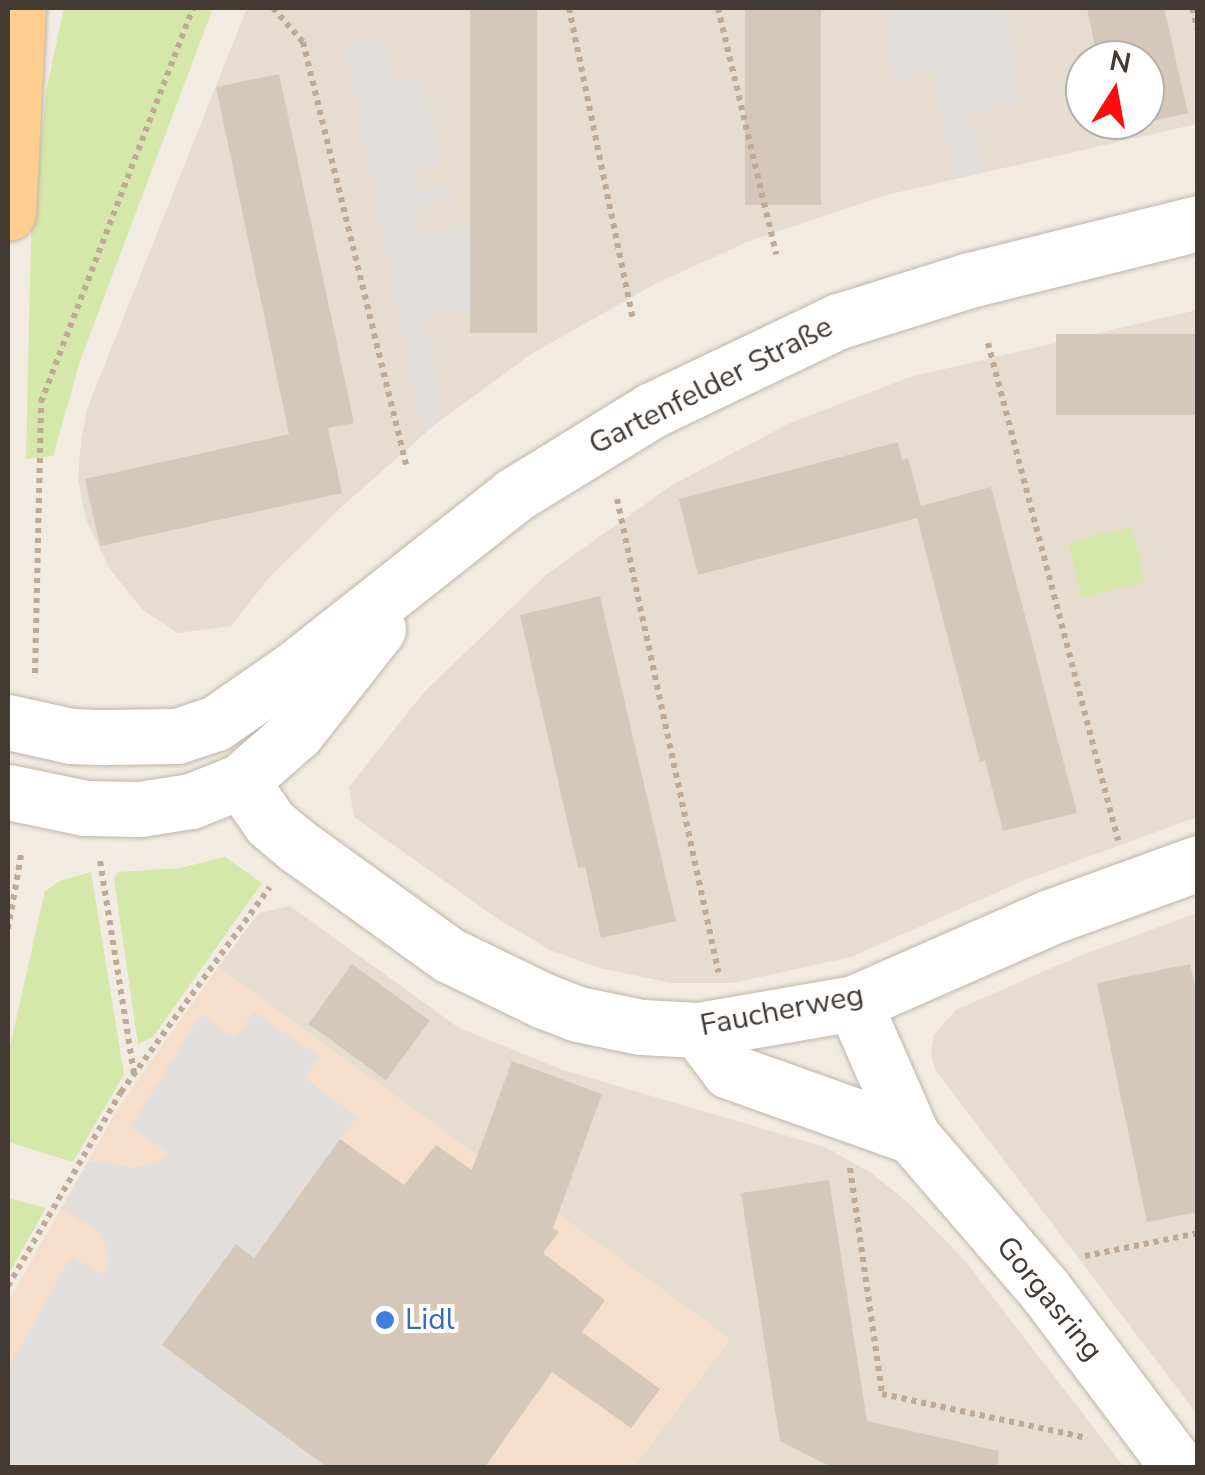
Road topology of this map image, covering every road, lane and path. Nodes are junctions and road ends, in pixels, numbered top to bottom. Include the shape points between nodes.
1 (18, 8) edge
2 (194, 8) edge
3 (273, 8) edge
4 (570, 8) edge
5 (718, 8) edge
6 (1192, 8) edge
7 (1198, 30) edge
8 (8, 213) edge
9 (1198, 222) edge
10 (776, 254) dead end
11 (633, 318) dead end
12 (988, 343) dead end
13 (406, 465) dead end
14 (617, 499) dead end
15 (430, 564) junction
16 (35, 618) dead end
17 (8, 722) edge
18 (241, 781) junction
19 (8, 792) edge
20 (1122, 852) dead end
21 (100, 861) dead end
22 (1198, 863) edge
23 (274, 880) dead end
24 (14, 896) dead end
25 (8, 929) edge
26 (854, 1003) junction
27 (710, 1011) junction
28 (134, 1075) junction
29 (912, 1136) junction
30 (849, 1158) dead end
31 (1198, 1233) edge
32 (8, 1286) edge
33 (1044, 1290) junction
34 (1137, 1411) junction
35 (1180, 1468) edge

1 - 8 main road
2 - 16 path via 40,402
3 - 13 path via 304,42
4 - 11 path
5 - 10 path
6 - 7 path
9 - 15 street, Gartenfelder Straße via 970,280 796,338 568,458
12 - 20 path
14 - 27 path
15 - 17 street, Gartenfelder Straße via 216,723 177,736 105,737
15 - 18 street, Gartenfelder Straße via 298,732
18 - 19 street, Gartenfelder Straße via 140,810 85,808
18 - 27 street, Faucherweg via 270,823 449,955 578,1014 641,1027
21 - 28 path
22 - 26 street, Faucherweg via 1050,917
23 - 28 path
24 - 25 path
26 - 27 street, Faucherweg
26 - 29 street, Gorgasring
27 - 29 street, Gorgasring via 729,1070
28 - 32 path
29 - 33 street, Gorgasring
30 - 34 path via 882,1394 1098,1440
31 - 33 path via 1068,1260
33 - 34 street, Gorgasring
34 - 35 street, Gorgasring

